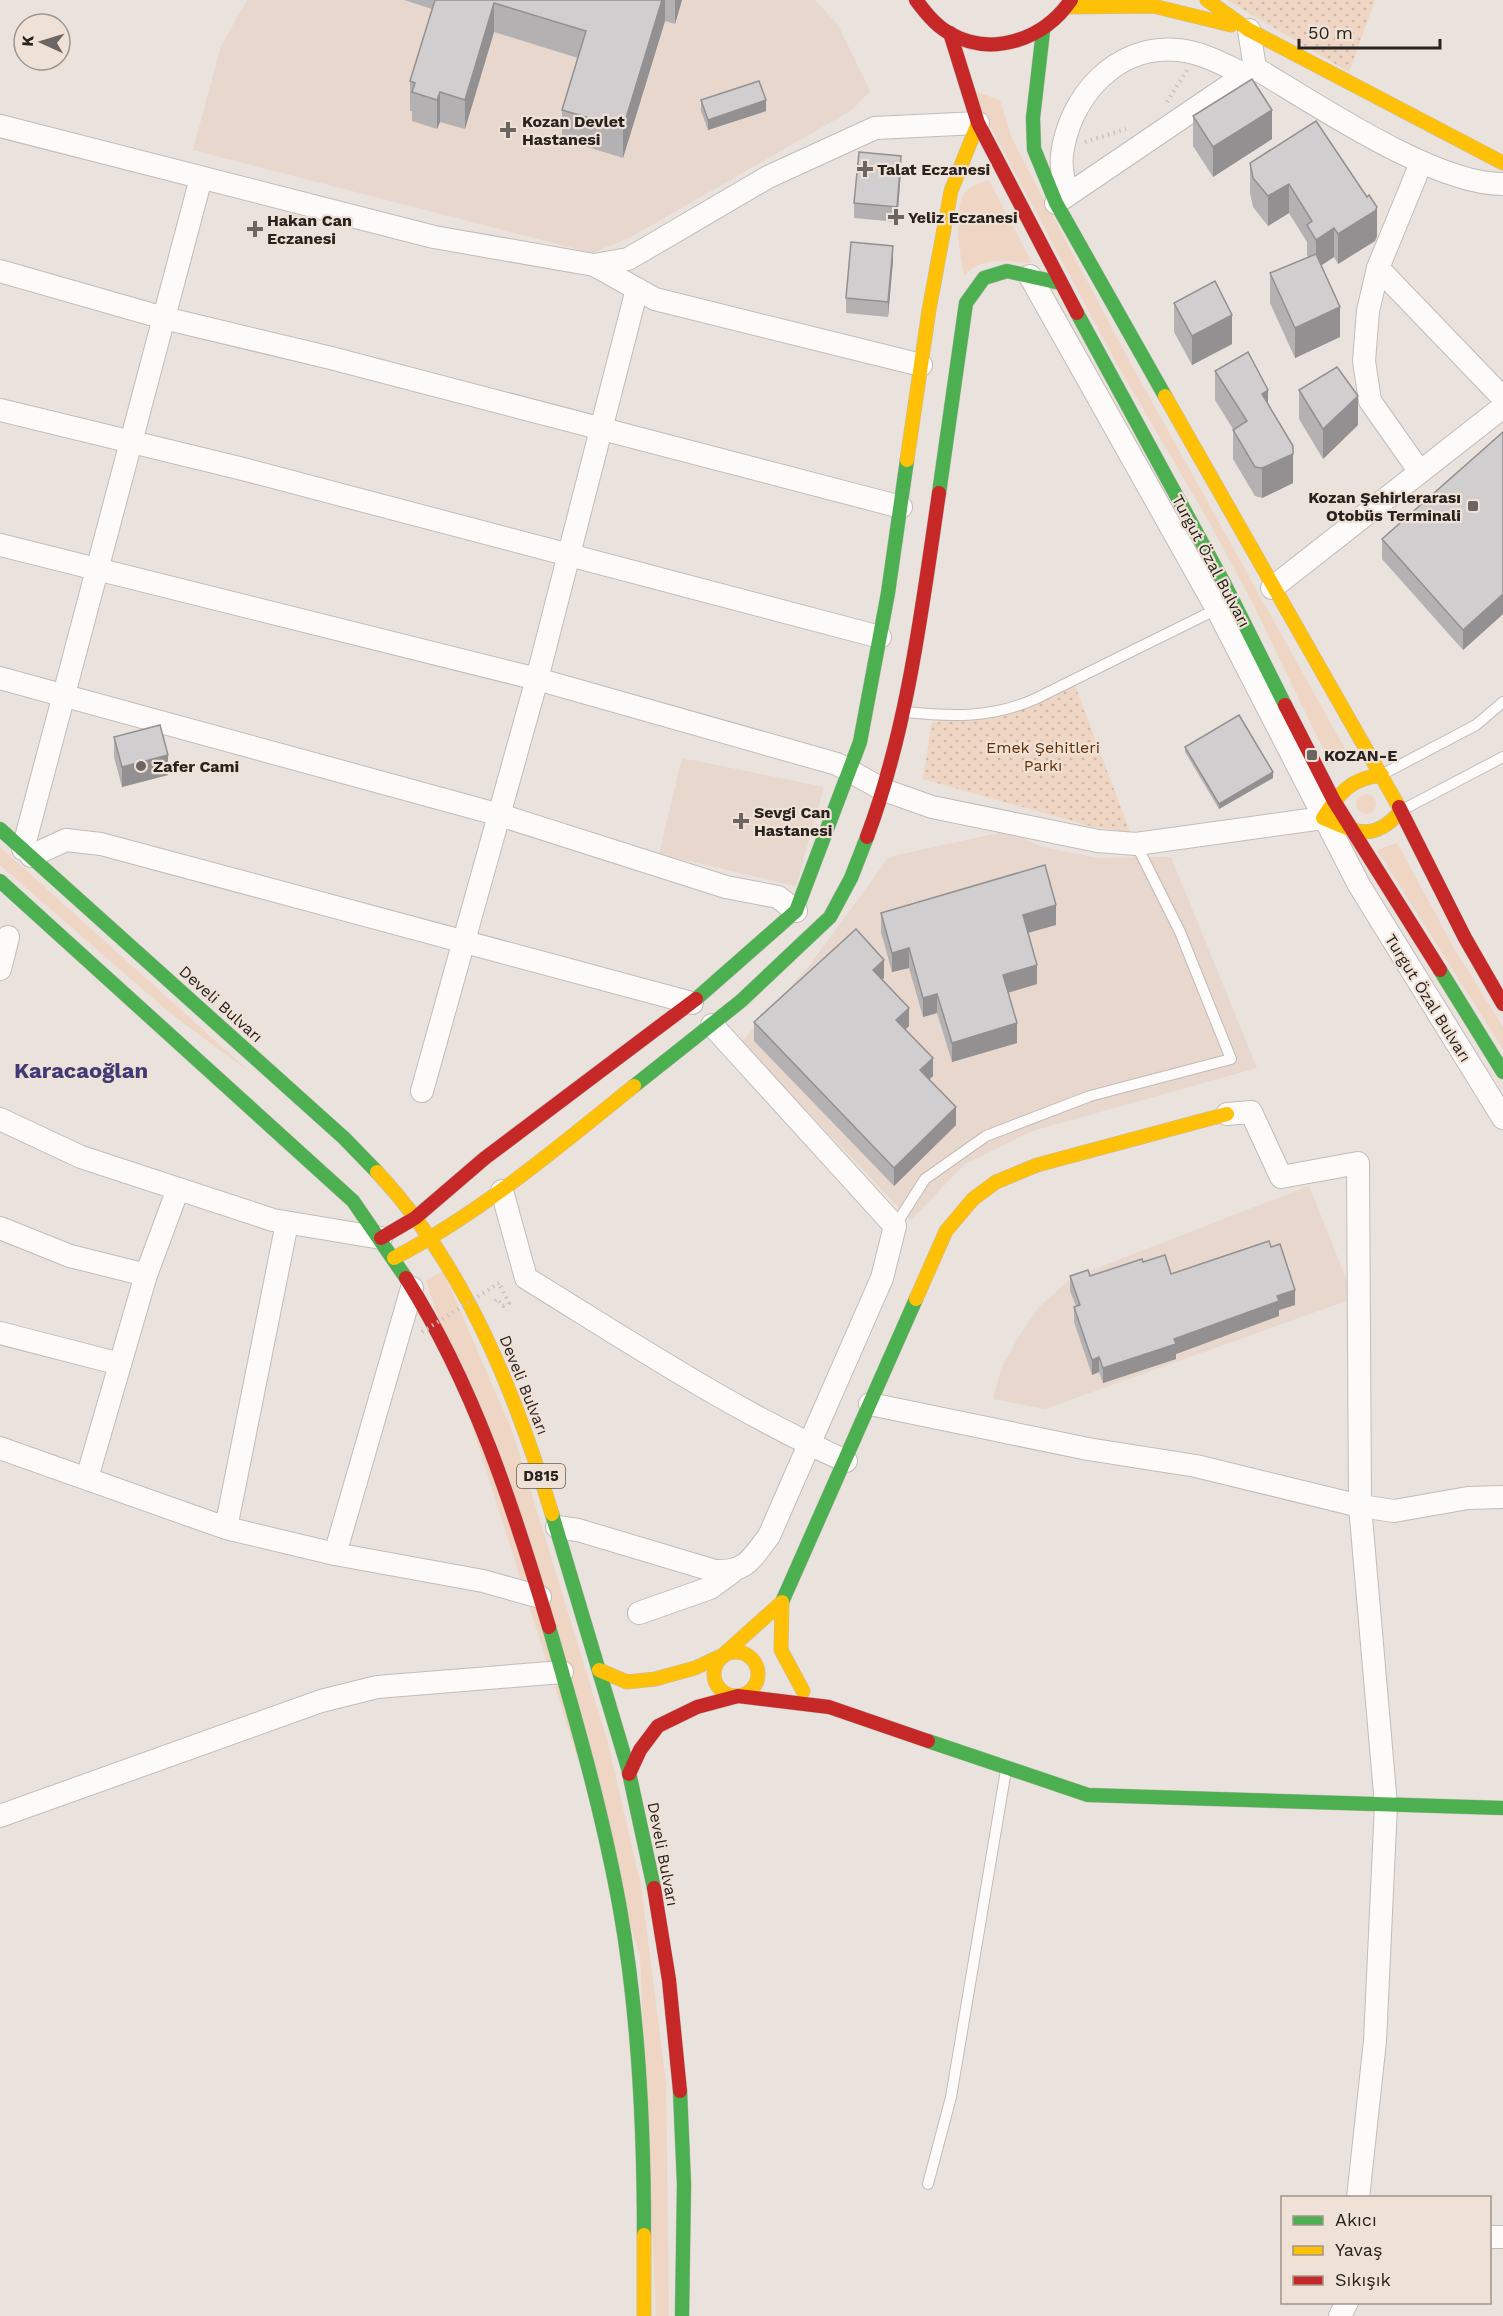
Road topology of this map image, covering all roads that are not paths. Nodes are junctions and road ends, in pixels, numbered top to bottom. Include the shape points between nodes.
1 (916, 0) edge
2 (1207, 0) edge
3 (1069, 4) edge
4 (1249, 30) junction
5 (1043, 31) junction
6 (950, 33) junction
7 (1251, 71) junction
8 (1356, 84) junction
9 (1345, 120) junction
10 (978, 123) junction
11 (0, 126) edge
12 (1421, 163) junction
13 (1503, 163) edge
14 (201, 178) junction
15 (1503, 184) edge
16 (1061, 199) junction
17 (594, 265) junction
18 (1378, 268) junction
19 (0, 271) edge
20 (1030, 276) junction
21 (1060, 283) junction
22 (637, 289) junction
23 (164, 318) junction
24 (921, 365) junction
25 (1503, 398) edge
26 (1503, 407) edge
27 (0, 410) edge
28 (601, 430) junction
29 (131, 443) junction
30 (1420, 472) junction
31 (901, 507) junction
32 (0, 545) edge
33 (569, 556) junction
34 (98, 571) junction
35 (1272, 588) junction
36 (1217, 609) junction
37 (880, 637) junction
38 (0, 678) edge
39 (537, 679) junction
40 (65, 694) junction
41 (1503, 702) edge
42 (903, 712) junction
43 (1503, 757) edge
44 (848, 770) junction
45 (1382, 775) junction
46 (884, 790) junction
47 (1328, 810) junction
48 (1401, 811) junction
49 (500, 815) junction
50 (0, 828) edge
51 (1352, 831) junction
52 (1136, 844) junction
53 (27, 853) junction
54 (0, 881) edge
55 (796, 911) junction
56 (8, 937) dead end
57 (466, 941) junction
58 (0, 969) edge
59 (1499, 988) edge
60 (692, 1002) junction
61 (1503, 1004) edge
62 (712, 1024) junction
63 (1503, 1072) edge
64 (422, 1091) dead end
65 (1227, 1114) joint
66 (1503, 1118) edge
67 (0, 1119) edge
68 (178, 1189) junction
69 (502, 1191) junction
70 (415, 1218) junction
71 (287, 1223) junction
72 (895, 1226) junction
73 (0, 1228) edge
74 (381, 1238) junction
75 (430, 1239) junction
76 (394, 1258) junction
77 (146, 1275) junction
78 (412, 1288) junction
79 (0, 1333) edge
80 (120, 1364) junction
81 (870, 1404) junction
82 (810, 1445) junction
83 (0, 1448) edge
84 (846, 1461) junction
85 (87, 1478) junction
86 (1503, 1497) edge
87 (1360, 1506) junction
88 (557, 1527) junction
89 (226, 1528) junction
90 (335, 1554) junction
91 (732, 1572) junction
92 (540, 1597) junction
93 (782, 1602) junction
94 (639, 1613) dead end
95 (723, 1655) junction
96 (755, 1662) junction
97 (599, 1670) junction
98 (562, 1672) junction
99 (804, 1691) junction
100 (738, 1696) junction
101 (829, 1707) junction
102 (1006, 1767) junction
103 (629, 1774) junction
104 (1386, 1805) junction
105 (1503, 1808) edge
106 (0, 1816) edge
107 (928, 2184) dead end
108 (1358, 2196) edge
109 (644, 2316) edge
110 (682, 2316) edge

1 - 6 main road via 930,18
2 - 4 main road
3 - 4 main road via 1153,6
3 - 5 main road
4 - 7 street
4 - 8 main road
5 - 6 main road via 1021,41 997,45 973,42
5 - 16 main road via 1033,118 1034,149
6 - 10 main road, Turgut Özal Bulvarı
7 - 9 street
7 - 16 street
7 - 16 street via 1195,53 1160,50 1135,53 1120,62 1094,82 1076,108 1062,158
8 - 9 street
8 - 13 main road
9 - 12 street
10 - 17 street via 875,128 768,177 628,259
10 - 21 main road, Turgut Özal Bulvarı
10 - 24 main road via 951,191
11 - 14 street
12 - 15 street via 1486,184
12 - 18 street
14 - 17 street via 434,237
14 - 23 street
16 - 35 main road
17 - 22 street
18 - 25 street
18 - 30 street via 1368,310 1364,361 1370,401
19 - 23 street
20 - 21 main road
20 - 36 street, Turgut Özal Bulvarı
20 - 42 main road via 1007,271 984,278 966,303
21 - 47 main road, Turgut Özal Bulvarı via 1224,583
22 - 24 street via 655,299
22 - 28 street
23 - 28 street
23 - 29 street
24 - 31 main road
26 - 30 street
27 - 29 street
28 - 31 street
28 - 33 street
29 - 33 street
29 - 34 street
30 - 35 street
31 - 37 main road
32 - 34 street
33 - 37 street
33 - 39 street
34 - 39 street
34 - 40 street
35 - 45 main road
36 - 42 lane via 1013,709 971,717
36 - 47 street, Turgut Özal Bulvarı
37 - 44 main road via 860,742
38 - 40 street
39 - 44 street
39 - 49 street
40 - 49 street
40 - 53 street
41 - 45 lane via 1476,725
42 - 46 main road
43 - 48 lane
44 - 46 street
44 - 55 main road
45 - 47 main road via 1357,778 1341,790
45 - 48 main road
46 - 52 street via 932,807 1098,841
46 - 62 main road via 851,878 830,917
47 - 51 main road, Turgut Özal Bulvarı
47 - 51 main road
47 - 52 street
47 - 66 street, Turgut Özal Bulvarı via 1384,927
48 - 51 main road via 1383,830 1370,835
48 - 59 main road via 1434,879
49 - 55 street via 726,887 778,897
49 - 57 street
50 - 53 main road, Develi Bulvarı / D815
51 - 63 main road, Turgut Özal Bulvarı
52 - 72 lane via 1180,932 1231,1059 1090,1096 986,1136 925,1179
53 - 57 street via 66,840 101,844
53 - 70 main road, Develi Bulvarı / D815 via 344,1138
54 - 74 main road, D815 via 331,1180
55 - 60 main road
56 - 58 street
57 - 60 street
57 - 64 street
59 - 61 main road
60 - 70 main road via 485,1158
62 - 69 main road
62 - 72 street
65 - 81 main road via 1037,1165 996,1182 973,1199 946,1231
65 - 87 street via 1251,1112 1281,1177 1358,1163
67 - 68 street via 81,1157
68 - 71 street
68 - 77 street
69 - 75 main road
69 - 82 street via 526,1278 668,1366
70 - 74 main road
70 - 75 main road, Develi Bulvarı / D815
71 - 74 street
71 - 89 street
72 - 82 street via 882,1278
73 - 77 street via 70,1256
74 - 76 main road, D815
75 - 76 main road
75 - 88 main road, Develi Bulvarı / D815 via 500,1363
76 - 78 main road, D815
77 - 80 street
78 - 90 street
78 - 92 main road, D815 via 449,1351 485,1429
79 - 80 street
80 - 85 street
81 - 84 main road
81 - 87 street via 1088,1449 1196,1466
82 - 84 street
82 - 91 street via 769,1536 746,1566
83 - 85 street
84 - 93 main road
85 - 89 street
86 - 87 street via 1468,1498 1394,1511
87 - 104 street
88 - 91 street via 715,1571
88 - 97 main road, Develi Bulvarı / D815
89 - 90 street
90 - 92 street via 483,1581
91 - 94 street via 710,1588
92 - 98 main road, D815
93 - 95 main road
93 - 99 main road via 778,1640 784,1662
95 - 96 main road via 744,1653
95 - 97 main road via 655,1679 627,1682
95 - 100 main road via 715,1666 714,1681 724,1693
96 - 99 main road
96 - 100 main road via 756,1683 752,1690
97 - 103 main road, Develi Bulvarı / D815
98 - 106 street via 377,1687 321,1701
98 - 109 main road, D815 via 604,1835 630,1985 644,2172
99 - 101 main road
100 - 101 main road
100 - 103 main road via 697,1707 658,1726
101 - 102 main road
102 - 104 main road via 1088,1795
102 - 107 lane via 951,2097
103 - 110 main road, Develi Bulvarı / D815 via 662,1935 679,2083 684,2159
104 - 105 main road
104 - 108 street via 1375,2041

